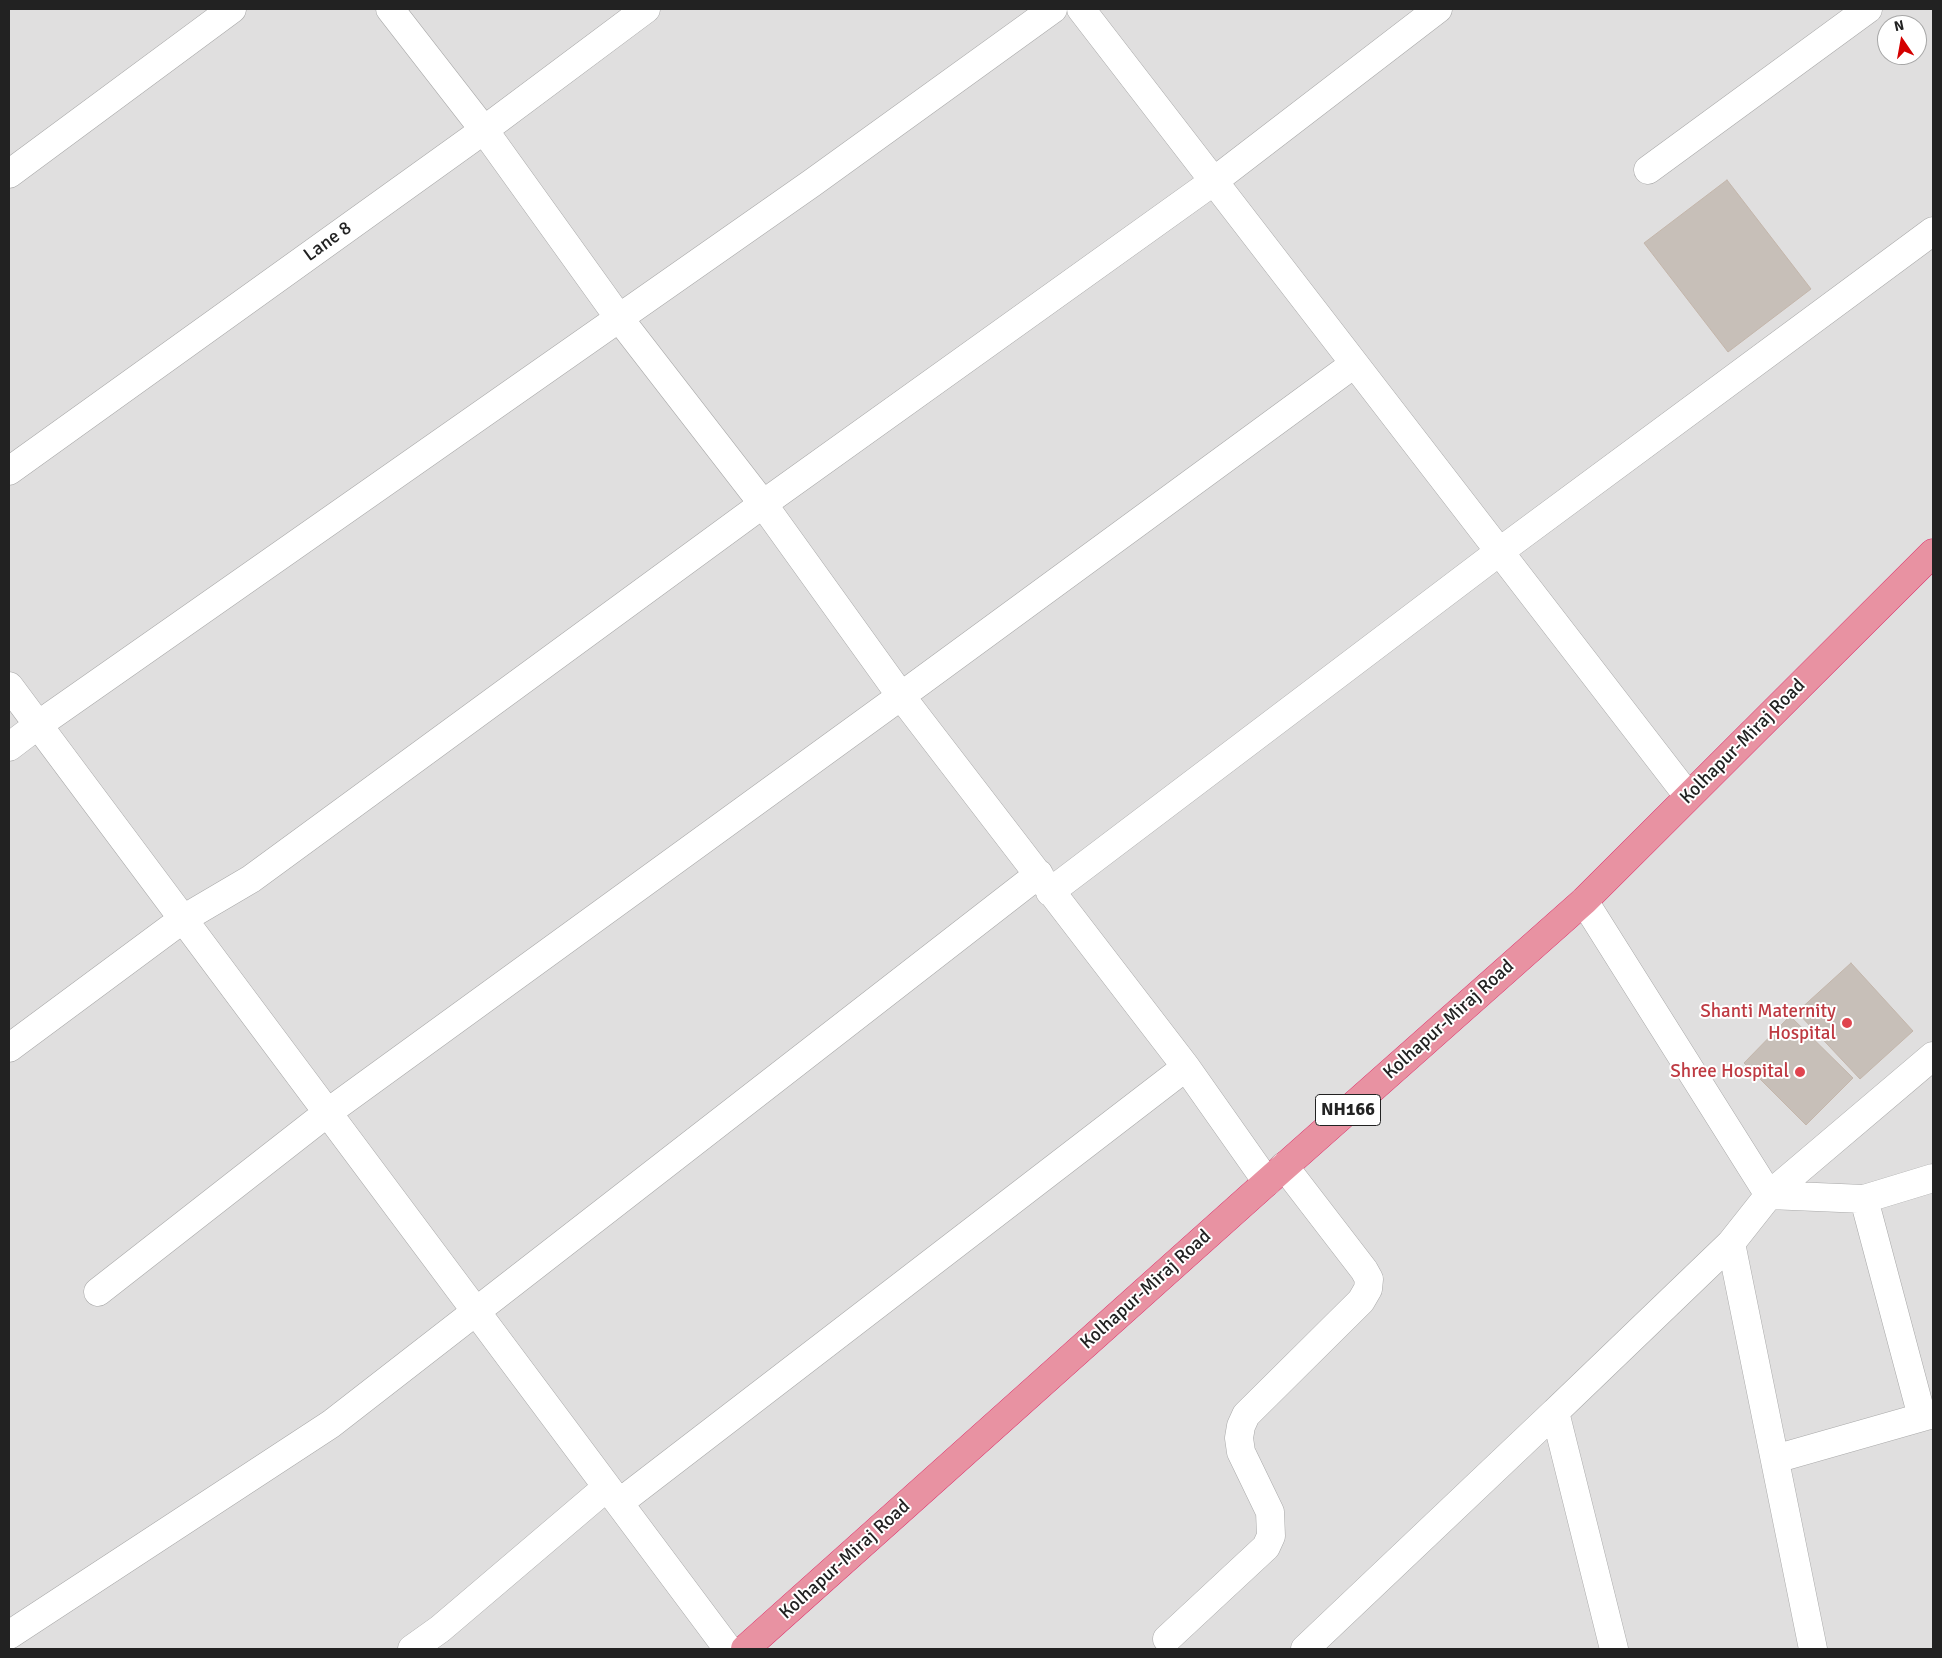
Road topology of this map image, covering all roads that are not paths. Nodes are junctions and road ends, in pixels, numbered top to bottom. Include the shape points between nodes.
1 (232, 9) edge
2 (390, 9) edge
3 (646, 9) edge
4 (1053, 9) edge
5 (1081, 9) edge
6 (1438, 9) edge
7 (1868, 9) edge
8 (484, 130) junction
9 (1648, 170) dead end
10 (9, 174) edge
11 (1214, 181) junction
12 (1933, 231) edge
13 (619, 318) junction
14 (1354, 364) junction
15 (9, 471) edge
16 (763, 504) junction
17 (1499, 552) junction
18 (1933, 553) edge
19 (9, 686) edge
20 (902, 696) junction
21 (38, 725) junction
22 (9, 747) edge
23 (1688, 796) junction
24 (1045, 883) junction
25 (1584, 901) junction
26 (183, 919) junction
27 (9, 1048) edge
28 (1933, 1056) edge
29 (1186, 1067) junction
30 (327, 1113) junction
31 (1276, 1174) junction
32 (1933, 1178) edge
33 (1769, 1195) junction
34 (1864, 1199) junction
35 (1731, 1243) junction
36 (98, 1292) dead end
37 (475, 1311) junction
38 (1555, 1412) junction
39 (1927, 1415) edge
40 (1775, 1459) junction
41 (613, 1495) junction
42 (9, 1636) edge
43 (1167, 1639) dead end
44 (412, 1649) edge
45 (728, 1649) edge
46 (745, 1649) edge
47 (1305, 1649) edge
48 (1614, 1649) edge
49 (1813, 1649) edge

1 - 10 street
2 - 8 street
3 - 8 street, Lane 8
4 - 13 street
5 - 11 street
6 - 11 street
7 - 9 street
8 - 13 street
8 - 15 street, Lane 8
11 - 14 street
11 - 16 street
12 - 17 street
13 - 16 street
13 - 21 street
14 - 17 street
14 - 20 street
16 - 20 street
16 - 26 street via 251,880
17 - 23 street
17 - 24 street
18 - 23 highway, Kolhapur-Miraj Road / NH166
19 - 21 street
20 - 24 street
20 - 30 street
21 - 22 street
21 - 26 street
23 - 25 highway, Kolhapur-Miraj Road / NH166
24 - 29 street
24 - 37 street
25 - 31 highway, Kolhapur-Miraj Road / NH166
25 - 33 street
26 - 27 street
26 - 30 street
28 - 33 street
29 - 31 street
29 - 41 street
30 - 36 street
30 - 37 street
31 - 43 street via 1364,1270 1368,1289 1361,1301 1246,1415 1239,1438 1241,1452 1270,1512 1271,1536 1266,1547
31 - 46 highway, Kolhapur-Miraj Road / NH166
32 - 34 street
33 - 34 street
33 - 35 street
34 - 39 street
35 - 38 street
35 - 40 street
37 - 41 street
37 - 42 street via 331,1424
38 - 47 street
38 - 48 street
39 - 40 street
40 - 49 street
41 - 44 street
41 - 45 street

